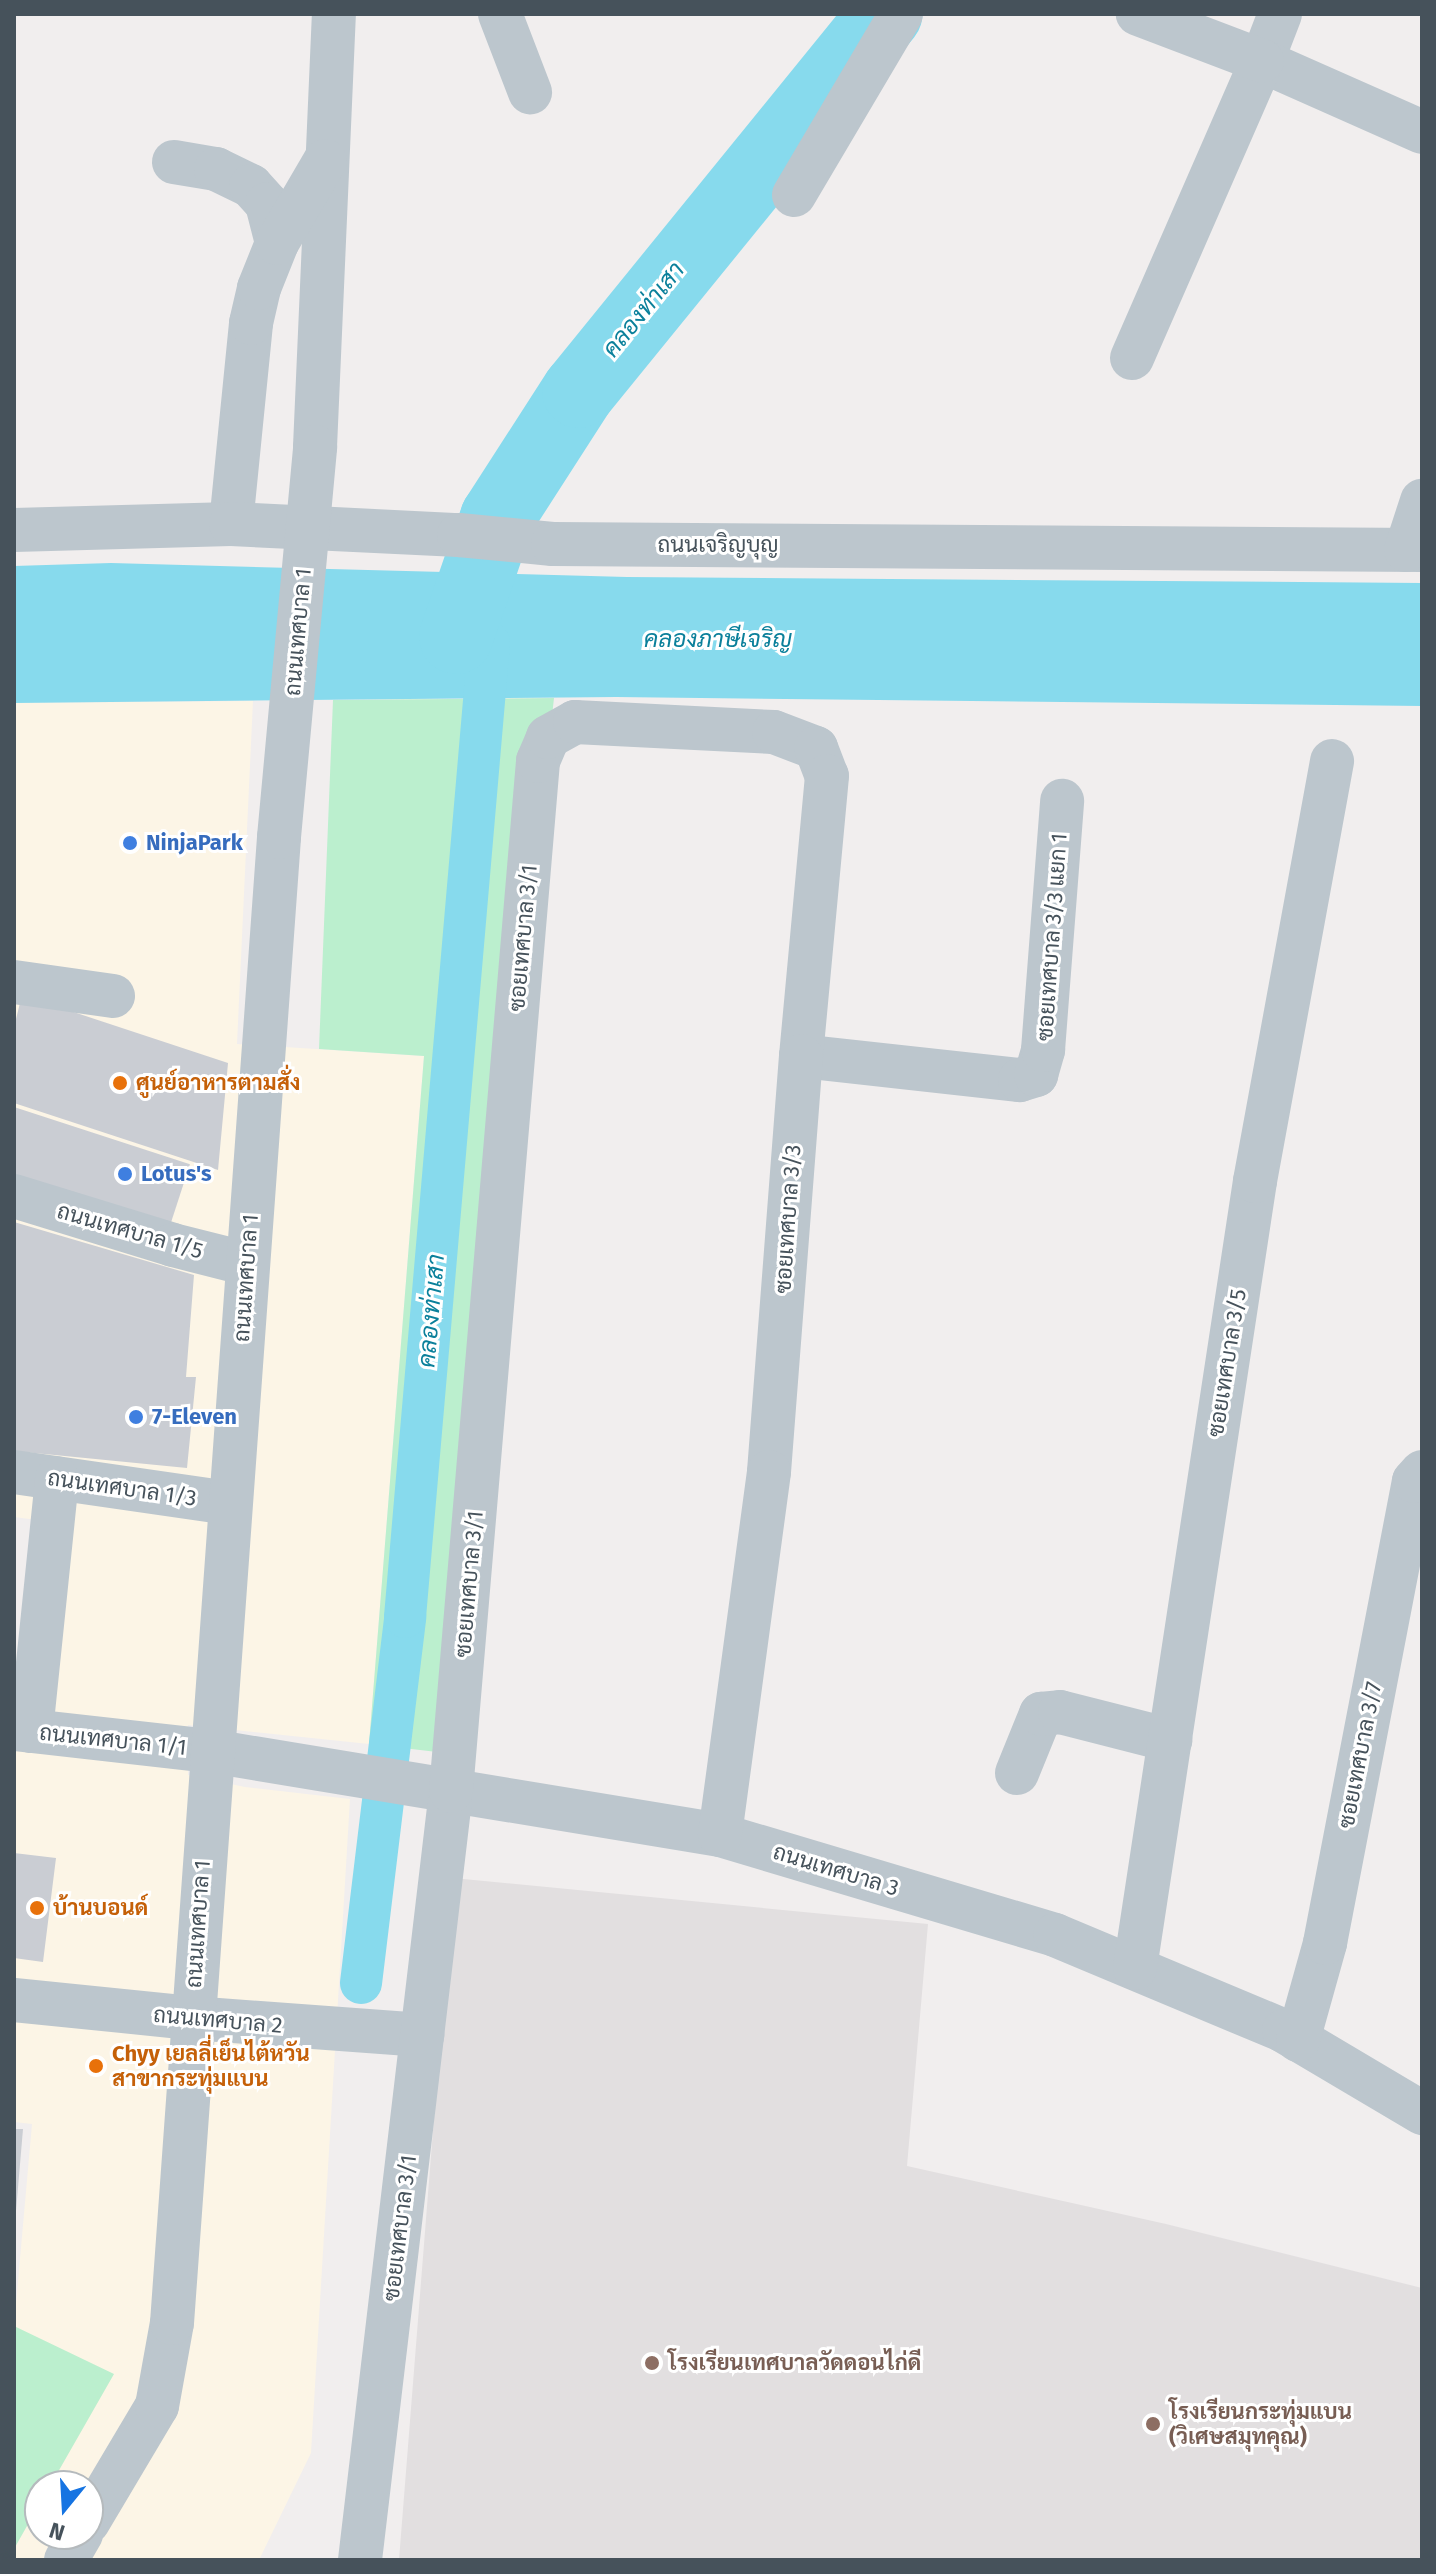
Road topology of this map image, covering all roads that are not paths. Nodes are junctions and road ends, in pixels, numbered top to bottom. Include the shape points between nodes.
1 (334, 14) edge
2 (500, 14) edge
3 (901, 14) edge
4 (1138, 14) edge
5 (1280, 14) edge
6 (1262, 61) junction
7 (530, 92) dead end
8 (1422, 132) edge
9 (328, 157) junction
10 (174, 162) dead end
11 (794, 195) dead end
12 (277, 243) junction
13 (1132, 358) dead end
14 (1422, 501) edge
15 (231, 524) junction
16 (14, 530) edge
17 (1414, 550) edge
18 (675, 727) joint
19 (1332, 761) dead end
20 (1062, 801) dead end
21 (14, 982) edge
22 (113, 996) dead end
23 (801, 1056) junction
24 (14, 1196) edge
25 (248, 1264) junction
26 (14, 1472) edge
27 (1422, 1472) edge
28 (57, 1478) junction
29 (229, 1503) junction
30 (23, 1730) edge
31 (1170, 1740) junction
32 (211, 1751) junction
33 (1017, 1773) dead end
34 (449, 1790) junction
35 (720, 1835) junction
36 (1135, 1968) junction
37 (14, 2000) edge
38 (191, 2018) junction
39 (422, 2035) junction
40 (1298, 2040) junction
41 (1422, 2113) edge
42 (104, 2495) edge
43 (360, 2560) edge

1 - 9 street, ถนนเทศบาล 1
2 - 7 street
3 - 11 street
4 - 6 street
5 - 6 street
6 - 8 street
6 - 13 street
9 - 12 street
9 - 25 street, ถนนเทศบาล 1, bridge via 315,447 279,837
10 - 12 street via 216,169 251,186 267,204
12 - 15 street via 251,323
14 - 17 street
15 - 16 street, ถนนเจริญบุญ
15 - 17 street, ถนนเจริญบุญ via 517,541
18 - 23 street, ซอยเทศบาล 3/3 via 774,732 816,748 827,776
18 - 34 street, ซอยเทศบาล 3/1 via 575,722 548,737 538,761
19 - 31 street, ซอยเทศบาล 3/5 via 1255,1181
20 - 23 street, ซอยเทศบาล 3/3 แยก 1 via 1043,1050 1036,1075 1020,1080
21 - 22 street
23 - 35 street, ซอยเทศบาล 3/3 via 769,1472
24 - 25 street, ถนนเทศบาล 1/5
25 - 29 street, ถนนเทศบาล 1
26 - 28 street, ถนนเทศบาล 1/3
27 - 40 street, ซอยเทศบาล 3/7 via 1414,1481 1325,1943
28 - 29 street, ถนนเทศบาล 1/3
28 - 30 street
29 - 32 street, ถนนเทศบาล 1
30 - 32 street, ถนนเทศบาล 1/1
31 - 33 street via 1060,1712 1041,1714
31 - 36 street, ซอยเทศบาล 3/5
32 - 34 street, ถนนเทศบาล 3
32 - 38 street, ถนนเทศบาล 1
34 - 35 street, ถนนเทศบาล 3
34 - 39 street, ซอยเทศบาล 3/1
35 - 36 street, ถนนเทศบาล 3 via 1055,1935
36 - 40 street, ถนนเทศบาล 3
37 - 38 street, ถนนเทศบาล 2
38 - 39 street, ถนนเทศบาล 2
38 - 42 street, ถนนเทศบาล 1 via 172,2323 157,2406
39 - 43 street, ซอยเทศบาล 3/1
40 - 41 street, ถนนเทศบาล 3

